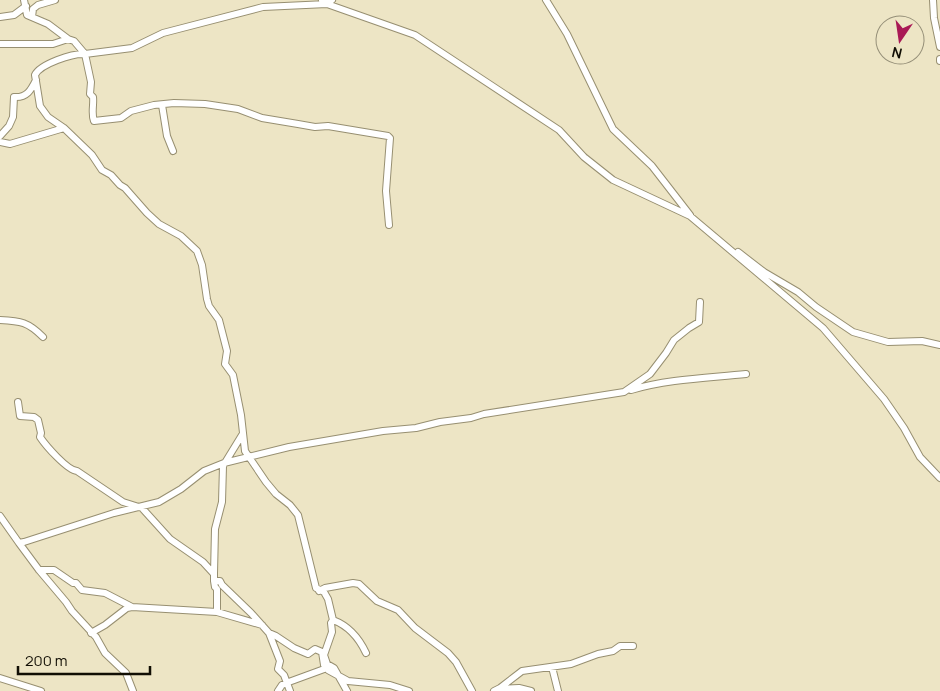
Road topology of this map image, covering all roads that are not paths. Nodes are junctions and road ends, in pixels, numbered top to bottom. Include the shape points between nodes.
1 (55, 0) edge
2 (546, 0) edge
3 (933, 0) edge
4 (327, 1) edge
5 (25, 3) edge
6 (0, 16) edge
7 (32, 17) junction
8 (68, 39) junction
9 (0, 44) edge
10 (940, 47) edge
11 (85, 54) junction
12 (36, 80) junction
13 (162, 105) junction
14 (64, 128) junction
15 (0, 136) edge
16 (0, 142) edge
17 (172, 151) dead end
18 (690, 216) junction
19 (389, 225) dead end
20 (712, 235) junction
21 (700, 302) dead end
22 (0, 320) edge
23 (43, 338) dead end
24 (940, 345) edge
25 (746, 374) dead end
26 (624, 392) junction
27 (18, 402) dead end
28 (243, 433) junction
29 (249, 458) junction
30 (224, 463) junction
31 (940, 478) edge
32 (136, 507) junction
33 (0, 516) edge
34 (19, 543) junction
35 (39, 570) junction
36 (214, 578) junction
37 (320, 591) junction
38 (132, 607) junction
39 (217, 612) junction
40 (333, 620) junction
41 (263, 625) junction
42 (91, 633) junction
43 (269, 633) junction
44 (633, 646) dead end
45 (366, 653) dead end
46 (552, 667) junction
47 (327, 668) junction
48 (338, 675) junction
49 (0, 678) edge
50 (346, 682) junction
51 (286, 683) junction
52 (495, 690) edge
53 (41, 691) edge
54 (133, 691) edge
55 (278, 691) edge
56 (290, 691) edge
57 (339, 691) edge
58 (347, 691) edge
59 (409, 691) edge
60 (472, 691) edge
61 (531, 691) edge
62 (558, 691) edge

1 - 7 street via 38,5 33,9
2 - 18 street via 613,129 652,166
3 - 10 street
4 - 11 street via 263,7 163,33 132,48
4 - 18 street via 415,35 559,130 613,180
5 - 6 street via 14,15
5 - 7 street via 28,15
7 - 8 street
8 - 9 street via 53,44
8 - 11 street
11 - 12 street via 74,53 43,66 36,72
11 - 13 street via 94,121 121,118 132,111
12 - 14 street via 42,109
12 - 15 street via 26,95 14,97 14,117
13 - 17 street
13 - 19 street via 220,106 283,122 388,136 386,191
14 - 16 street via 10,144
14 - 28 street via 147,213 197,251 209,306 218,320 225,342 224,364 233,376
18 - 20 street
20 - 24 street via 853,332 888,342 922,341
20 - 31 street via 823,328 884,399 920,457
21 - 26 street via 699,322 674,340 650,374
22 - 23 street via 21,321
25 - 26 street via 660,384
26 - 29 street via 289,447
27 - 32 street via 20,416 38,420 40,437 55,455 118,499
28 - 29 street
28 - 30 street
29 - 30 street
29 - 37 street via 271,488 298,515 316,588
30 - 32 street via 204,471 159,502
30 - 36 street via 222,502 215,529
32 - 34 street
32 - 36 street via 142,508 170,539 200,560
33 - 34 street
34 - 35 street
35 - 38 street via 54,570 82,590 105,593
35 - 42 street
36 - 39 street
36 - 41 street
37 - 40 street via 328,599
37 - 60 street via 359,584 377,601 398,610 415,628 448,652
38 - 39 street
38 - 42 street
39 - 41 street
40 - 45 street via 353,632
40 - 48 street via 324,655 327,664
41 - 43 street
42 - 54 street via 105,653 126,673
43 - 47 street via 308,654 315,650 322,652
43 - 51 street via 280,662 278,669
44 - 46 street via 620,646 579,662
46 - 52 street via 522,671
46 - 62 street
47 - 48 street
47 - 51 street
48 - 50 street
49 - 53 street
50 - 57 street
50 - 58 street
50 - 59 street via 390,685
51 - 55 street
51 - 56 street
52 - 61 street via 519,688

